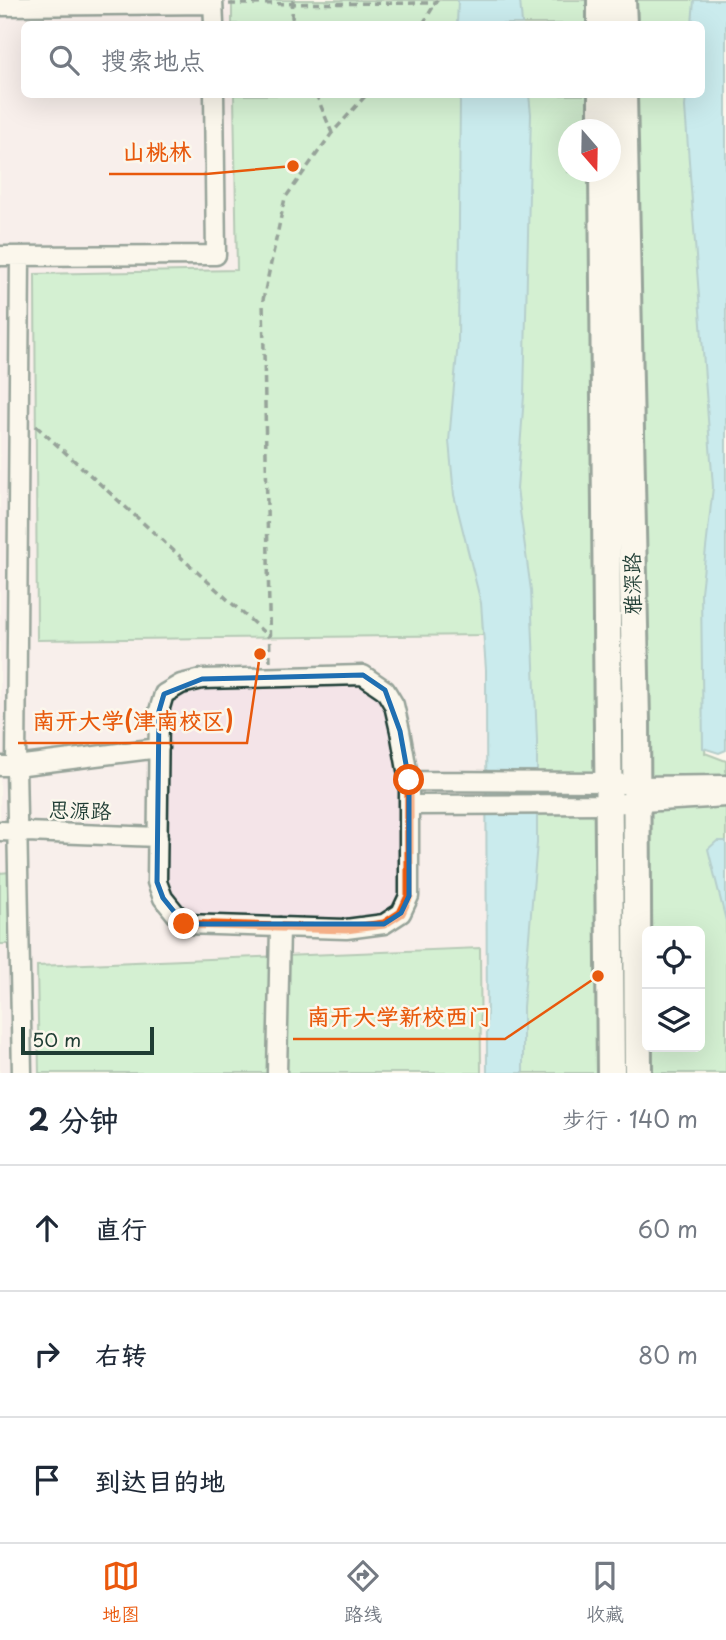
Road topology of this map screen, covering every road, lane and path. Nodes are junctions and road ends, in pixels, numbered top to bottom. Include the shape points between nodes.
1 (601, 0) edge
2 (622, 0) edge
3 (214, 2) edge
4 (293, 2) edge
5 (437, 2) edge
6 (0, 6) edge
7 (214, 21) edge
8 (293, 21) edge
9 (425, 21) edge
10 (601, 21) edge
11 (623, 21) edge
12 (214, 98) edge
13 (318, 98) edge
14 (363, 98) edge
15 (602, 98) edge
16 (623, 98) edge
17 (603, 119) edge
18 (332, 133) junction
19 (603, 182) edge
20 (0, 256) edge
21 (20, 256) junction
22 (19, 411) junction
23 (270, 637) junction
24 (271, 677) junction
25 (159, 748) junction
26 (8, 766) edge
27 (409, 780) junction
28 (726, 785) edge
29 (609, 793) junction
30 (637, 793) junction
31 (726, 797) edge
32 (410, 805) junction
33 (8, 831) edge
34 (158, 837) junction
35 (280, 927) junction
36 (22, 1073) edge
37 (277, 1073) edge
38 (611, 1073) edge
39 (638, 1073) edge

1 - 10 main road
2 - 11 main road
3 - 4 path
3 - 6 street
3 - 7 street
4 - 5 path
4 - 8 path
5 - 9 path
12 - 21 street via 215,255
13 - 18 path
14 - 18 path
15 - 17 main road
16 - 30 main road, 雅深路
18 - 23 path via 285,198 264,300
19 - 29 main road, 雅深路
20 - 21 street
21 - 22 street
22 - 23 path
22 - 26 street
23 - 24 path
24 - 25 street via 202,679 164,694
24 - 27 street via 363,675 385,690 394,705
25 - 26 street
25 - 34 street
26 - 33 street
27 - 29 street via 547,781
27 - 32 street
28 - 30 street
29 - 30 street
29 - 32 street via 546,803
29 - 38 main road, 雅深路
30 - 31 street
30 - 39 main road, 雅深路
32 - 35 street via 409,896 401,913 384,924 346,929
33 - 34 street, 思源路
33 - 36 street
34 - 35 street via 157,882 163,898 184,924
35 - 37 street

